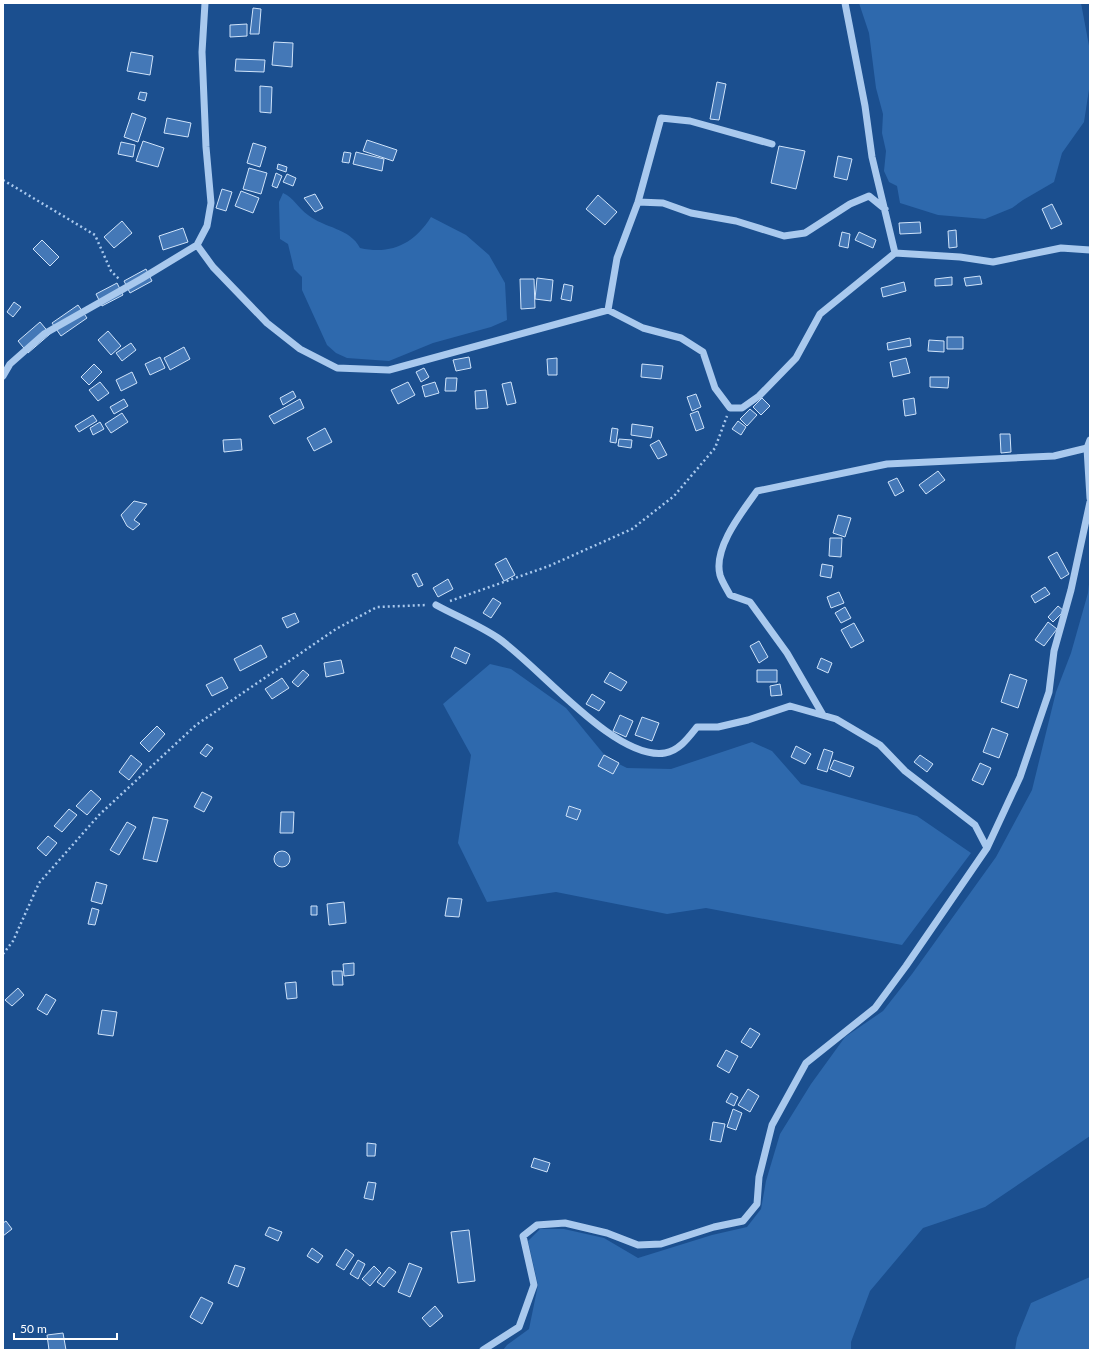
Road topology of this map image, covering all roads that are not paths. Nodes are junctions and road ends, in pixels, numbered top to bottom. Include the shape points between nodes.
1 (205, 3) edge
2 (845, 3) edge
3 (772, 144) dead end
4 (638, 202) junction
5 (885, 209) junction
6 (197, 245) junction
7 (1090, 250) edge
8 (895, 254) junction
9 (608, 310) junction
10 (3, 376) edge
11 (1090, 440) edge
12 (1087, 448) junction
13 (1090, 498) edge
14 (1090, 502) edge
15 (436, 605) road end
16 (823, 715) junction
17 (987, 848) junction
18 (483, 1350) edge

1 - 6 street via 202,52 211,202 207,226
2 - 5 street via 872,157
3 - 4 street via 690,121 660,118
4 - 5 street via 663,203 691,213 736,221 784,236 805,233 850,204 869,196
4 - 9 street via 618,258
5 - 8 street
6 - 9 street via 213,267 267,323 300,350 337,368 389,370
6 - 10 street via 44,334 10,364
7 - 8 street via 1061,248 993,262 960,257
8 - 9 street via 820,314 796,358 759,396 742,408 730,408 715,388 703,352 681,338 643,328
11 - 12 street
12 - 13 street
12 - 16 street via 1054,456 887,464 757,491 734,523 721,552 720,574 730,595 750,602 786,652
14 - 17 street via 1071,590 1054,651 1049,692 1020,777
15 - 16 street via 498,638 612,736 641,751 665,753 684,743 698,727 718,727 790,706
16 - 17 street via 836,719 880,745 905,771 975,825
17 - 18 street via 875,1008 806,1063 772,1125 759,1177 757,1204 743,1221 714,1227 661,1244 638,1245 607,1233 565,1223 537,1225 523,1236 534,1285 519,1327

